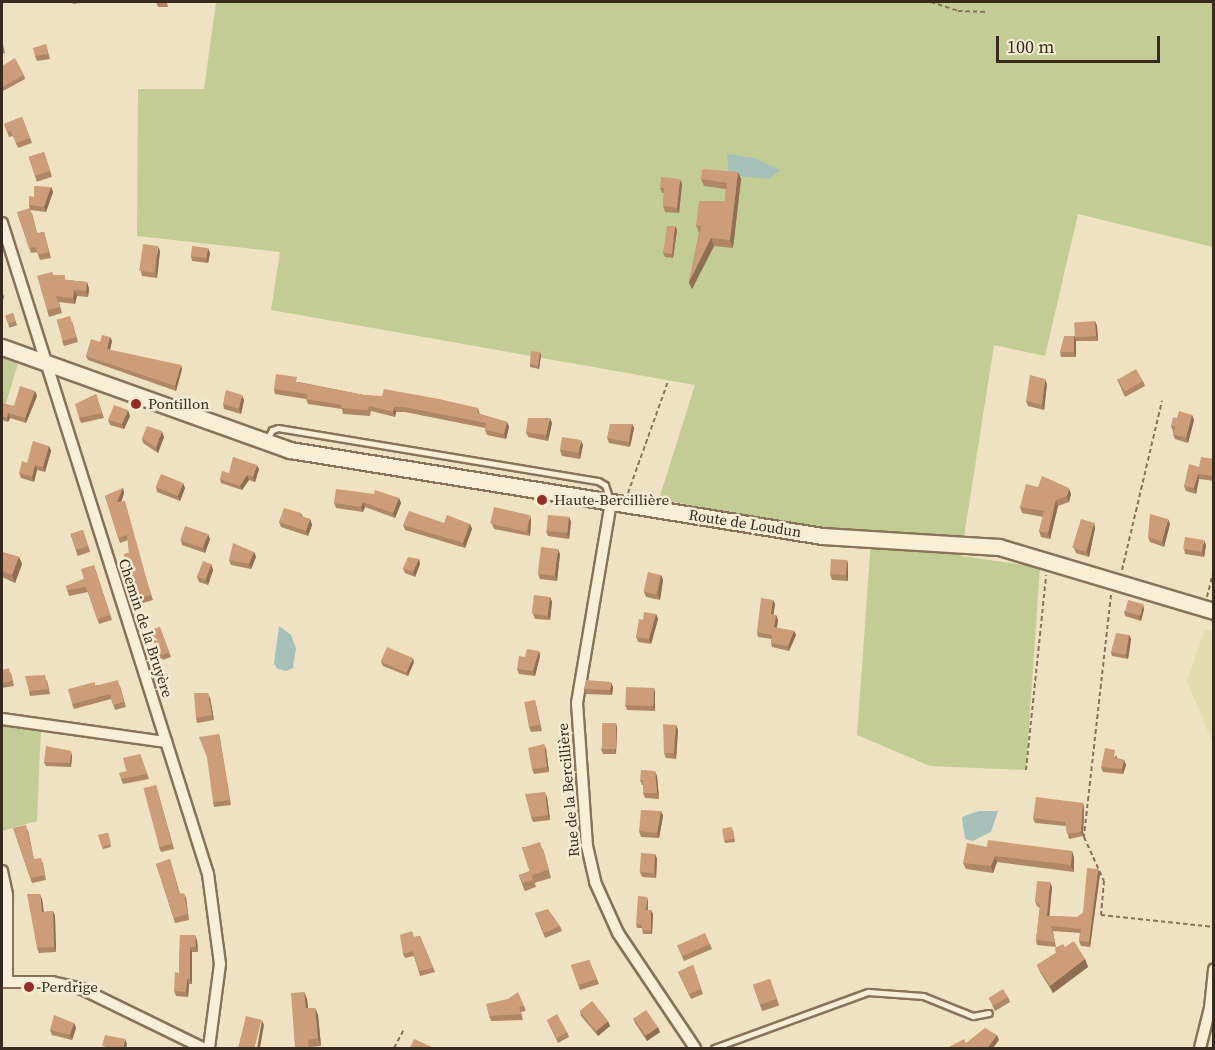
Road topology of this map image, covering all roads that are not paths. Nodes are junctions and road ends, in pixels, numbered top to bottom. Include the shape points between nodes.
1 (2, 223) edge
2 (2, 347) edge
3 (46, 363) junction
4 (617, 503) junction
5 (1209, 610) edge
6 (2, 719) edge
7 (166, 742) junction
8 (2, 871) edge
9 (1214, 969) edge
10 (4, 982) edge
11 (989, 1013) dead end
12 (203, 1048) edge
13 (209, 1048) edge
14 (695, 1048) edge
15 (714, 1048) edge
16 (1200, 1048) edge

1 - 3 street, Chemin de la Bruyère
2 - 3 main road, Route de Loudun
3 - 4 main road, Route de Loudun via 266,443 321,456
3 - 7 street, Chemin de la Bruyère
4 - 5 main road, Route de Loudun via 855,540 978,544 1048,560
4 - 14 street, Rue de la Bercillière via 577,703 587,846 595,882 618,933
6 - 7 street
7 - 13 street, Chemin de la Bruyère via 215,902 219,982
8 - 10 street via 7,895
9 - 16 street
10 - 12 street via 52,982 82,989
11 - 15 lane via 973,1016 923,996 868,992

